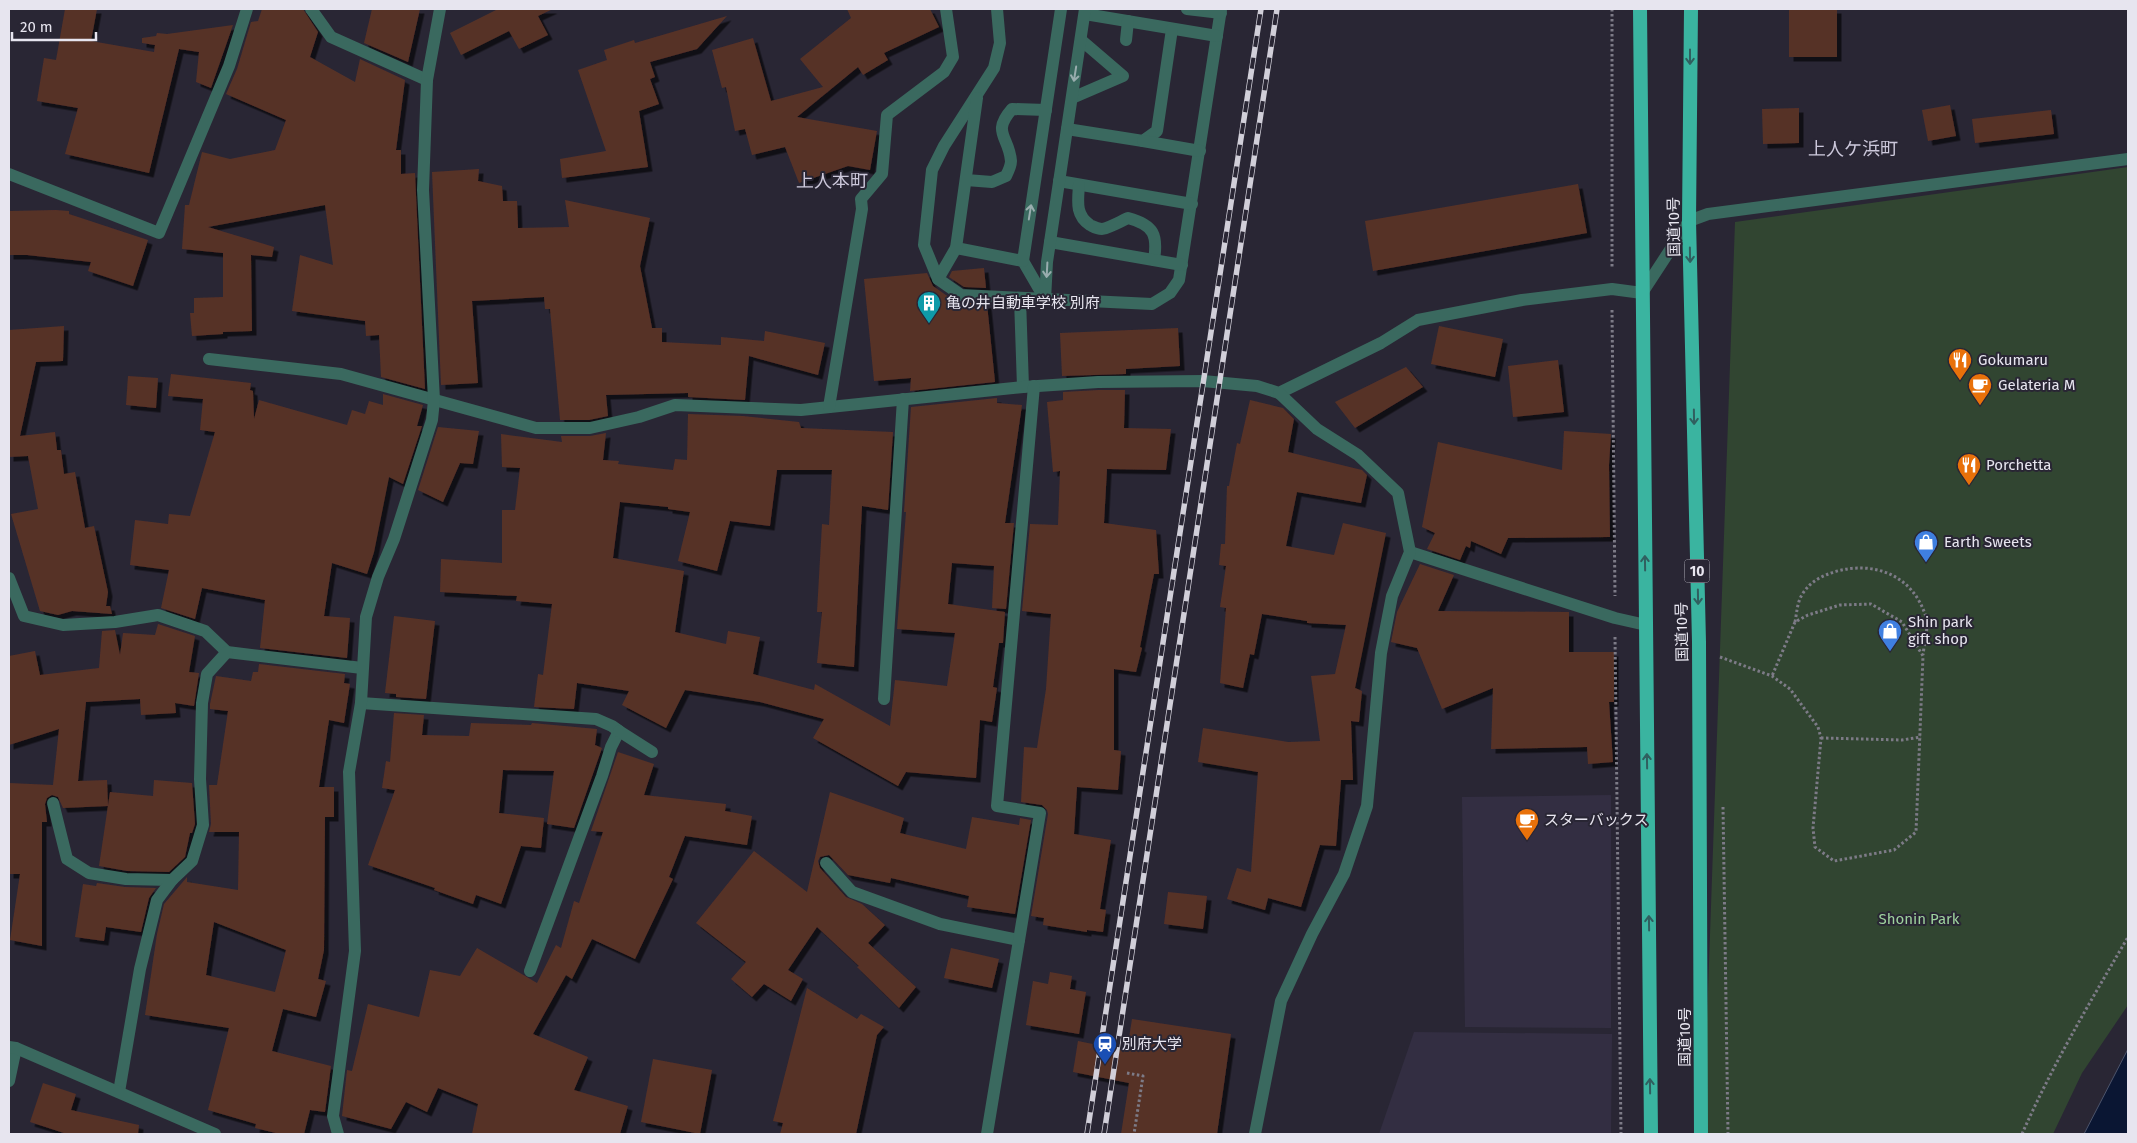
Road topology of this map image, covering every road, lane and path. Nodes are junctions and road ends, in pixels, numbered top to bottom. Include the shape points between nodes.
1 (247, 9) edge
2 (311, 9) edge
3 (440, 9) edge
4 (946, 9) edge
5 (997, 9) edge
6 (1053, 9) edge
7 (1061, 9) edge
8 (1187, 9) edge
9 (1612, 9) edge
10 (1640, 9) edge
11 (1691, 9) edge
12 (1085, 11) edge
13 (1221, 11) edge
14 (1128, 21) junction
15 (1059, 22) junction
16 (1172, 29) junction
17 (1217, 36) junction
18 (1081, 40) junction
19 (1126, 40) dead end
20 (427, 80) junction
21 (978, 93) junction
22 (1072, 98) junction
23 (1046, 110) junction
24 (1067, 129) junction
25 (1143, 141) junction
26 (1200, 150) junction
27 (2128, 159) edge
28 (9, 174) edge
29 (966, 180) junction
30 (1059, 182) junction
31 (1079, 185) junction
32 (1192, 204) junction
33 (1689, 221) junction
34 (1050, 242) junction
35 (956, 248) junction
36 (1154, 260) junction
37 (1023, 261) junction
38 (1182, 265) junction
39 (938, 279) junction
40 (1612, 289) junction
41 (1642, 293) junction
42 (1020, 299) junction
43 (1045, 300) junction
44 (209, 359) dead end
45 (1028, 387) junction
46 (1279, 393) junction
47 (903, 399) junction
48 (434, 400) junction
49 (829, 407) junction
50 (1410, 552) junction
51 (9, 578) edge
52 (1615, 618) junction
53 (1795, 622) junction
54 (1646, 625) junction
55 (1699, 642) junction
56 (227, 652) junction
57 (1923, 656) junction
58 (362, 668) junction
59 (1772, 676) junction
60 (884, 699) dead end
61 (361, 702) junction
62 (619, 731) junction
63 (1921, 737) junction
64 (1820, 738) junction
65 (652, 752) dead end
66 (53, 803) dead end
67 (826, 863) dead end
68 (172, 880) junction
69 (2128, 938) edge
70 (1019, 940) junction
71 (530, 971) dead end
72 (12, 1048) edge
73 (1127, 1073) dead end
74 (9, 1081) edge
75 (119, 1092) junction
76 (215, 1134) edge
77 (338, 1134) edge
78 (987, 1134) edge
79 (1134, 1134) edge
80 (1255, 1134) edge
81 (1621, 1134) edge
82 (1651, 1134) edge
83 (1702, 1134) edge
84 (2022, 1134) edge

1 - 28 street via 229,66 159,233
2 - 20 street via 331,36
3 - 20 street
4 - 49 street via 953,57 944,72 887,115 882,174 861,199
5 - 21 street via 1000,43 994,68
6 - 15 street
7 - 15 street
8 - 13 street
9 - 40 path
10 - 41 highway
11 -> 33 highway, 国道10号 / 10
12 - 14 street
12 - 18 street
13 - 17 street
14 - 16 street
14 - 19 street
15 - 23 street
16 - 17 street
16 - 25 street via 1157,131
17 - 26 street
18 -> 22 street
18 - 22 street via 1123,76
20 - 48 street via 423,190
21 - 29 street
21 - 39 street via 932,170 924,245
22 - 24 street
23 - 29 street via 1012,109 1002,120 1002,133 1011,163 1006,176 992,182
37 -> 23 street
24 - 25 street
24 - 30 street
25 - 26 street
26 - 32 street
27 - 33 street via 1708,214
29 - 35 street
30 - 31 street
30 - 34 street
31 - 32 street
31 - 36 street via 1077,205 1089,224 1098,229 1128,218 1140,221 1153,232 1156,245
32 - 38 street
33 - 41 street
33 -> 55 highway, 国道10号 / 10
34 - 36 street
34 -> 43 street
35 - 37 street
35 - 39 street
36 - 38 street
37 - 43 street
38 - 43 street via 1179,280 1170,293 1152,304
39 - 42 street via 961,295
40 - 41 street
40 - 46 street via 1522,300 1418,320 1381,343
40 - 52 path
54 -> 41 highway
42 - 43 street
42 - 45 street
44 - 48 street via 341,374
45 - 46 street via 1098,382 1203,381 1257,386
45 - 47 street
45 - 70 street via 997,806 1040,813
46 - 50 street via 1317,429 1358,455 1398,493
47 - 49 street
47 - 60 street
48 - 49 street via 536,428 590,428 675,405 801,410
48 - 58 street via 430,429 366,618
50 - 52 street
50 - 80 street via 1392,596 1381,653 1367,806 1344,874 1281,1001
51 - 56 street via 24,616 63,625 158,615 205,632
52 - 54 street
52 - 81 path
53 - 57 path via 1808,614 1840,605 1871,604 1902,622
53 - 57 path via 1804,592 1819,577 1849,568 1875,568 1896,577 1916,596 1927,619
53 - 59 path
82 -> 54 highway
55 - 59 path via 1720,656
55 - 83 highway, 国道10号 / 10
56 - 58 street
56 - 68 street via 207,674 202,703 200,779 203,825 192,862
57 - 63 path
58 - 61 street
59 - 64 path via 1790,688 1818,727
61 - 62 street via 596,720
61 - 77 street via 349,772 355,950 333,1116
62 - 65 street
62 - 71 street
63 - 64 path via 1902,740
63 - 64 path via 1916,832 1894,850 1834,861 1815,848 1813,828
66 - 68 street via 67,859 89,873 126,879
67 - 70 street via 852,892 940,924
68 - 75 street via 157,900 140,969
69 - 84 path via 2035,1104
70 - 78 street
72 - 74 street
72 - 75 street
73 - 79 path via 1143,1076
75 - 76 street

